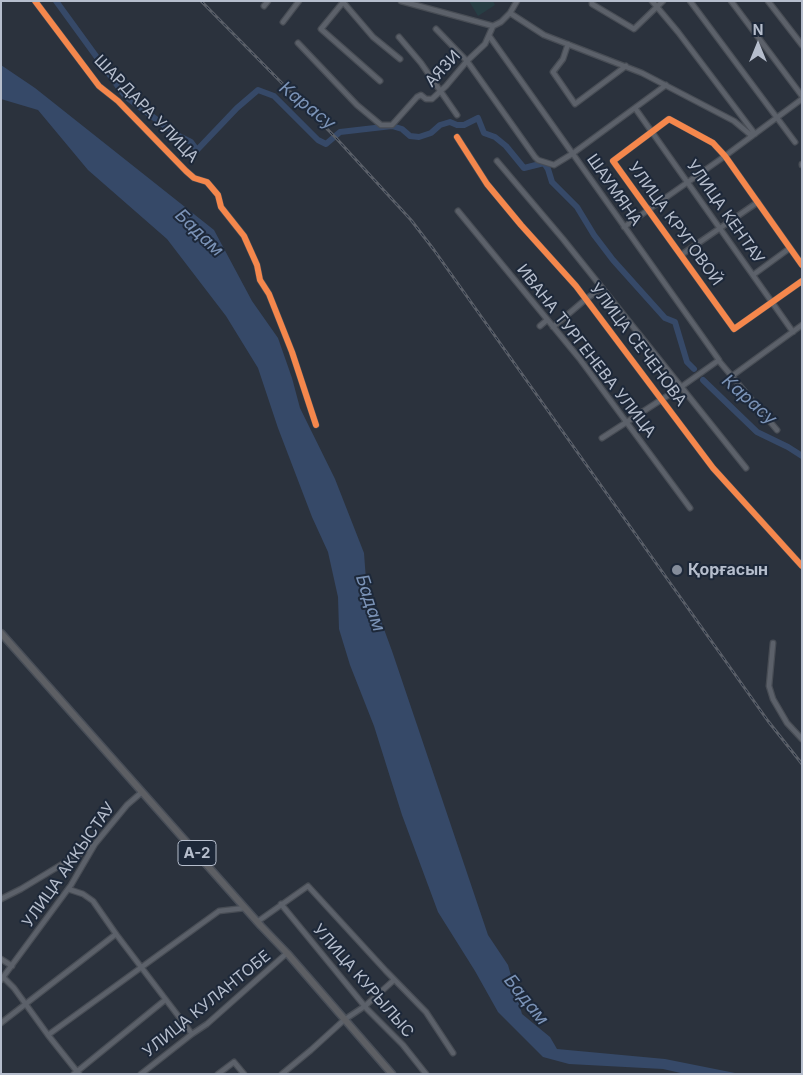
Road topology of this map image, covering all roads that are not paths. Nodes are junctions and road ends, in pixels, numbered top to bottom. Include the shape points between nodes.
1 (35, 1) edge
2 (298, 1) edge
3 (401, 1) edge
4 (518, 1) edge
5 (592, 1) edge
6 (652, 1) edge
7 (663, 1) edge
8 (690, 1) edge
9 (731, 1) edge
10 (768, 1) edge
11 (344, 2) edge
12 (414, 3) edge
13 (657, 7) junction
14 (510, 13) junction
15 (283, 22) dead end
16 (493, 26) junction
17 (436, 30) dead end
18 (399, 37) dead end
19 (490, 37) junction
20 (298, 43) dead end
21 (568, 44) junction
22 (802, 46) edge
23 (400, 59) dead end
24 (467, 61) junction
25 (626, 66) junction
26 (380, 81) dead end
27 (666, 85) junction
28 (441, 91) junction
29 (802, 97) edge
30 (635, 108) junction
31 (457, 115) dead end
32 (777, 117) junction
33 (652, 131) junction
34 (753, 135) junction
35 (457, 137) dead end
36 (794, 142) dead end
37 (572, 154) junction
38 (726, 156) junction
39 (497, 160) dead end
40 (688, 182) junction
41 (758, 202) junction
42 (458, 211) dead end
43 (649, 211) junction
44 (624, 227) junction
45 (720, 227) junction
46 (790, 248) junction
47 (681, 255) junction
48 (802, 265) edge
49 (753, 275) junction
50 (802, 281) edge
51 (602, 288) junction
52 (586, 299) junction
53 (773, 303) junction
54 (547, 320) junction
55 (802, 325) edge
56 (540, 326) dead end
57 (553, 327) junction
58 (793, 332) junction
59 (718, 359) junction
60 (732, 376) junction
61 (681, 387) junction
62 (662, 400) junction
63 (627, 422) junction
64 (316, 425) dead end
65 (777, 430) dead end
66 (602, 438) dead end
67 (746, 468) dead end
68 (690, 508) dead end
69 (802, 566) edge
70 (1, 633) edge
71 (773, 643) dead end
72 (802, 739) edge
73 (142, 792) junction
74 (95, 844) junction
75 (68, 889) junction
76 (1, 899) edge
77 (281, 904) junction
78 (245, 908) junction
79 (257, 922) junction
80 (116, 934) junction
81 (288, 954) junction
82 (1, 960) edge
83 (12, 966) junction
84 (140, 967) junction
85 (2, 979) edge
86 (394, 980) junction
87 (165, 1000) junction
88 (26, 1004) junction
89 (365, 1006) junction
90 (344, 1020) junction
91 (1, 1023) edge
92 (192, 1034) junction
93 (48, 1035) junction
94 (453, 1053) dead end
95 (77, 1073) edge
96 (141, 1074) edge
97 (218, 1074) edge
98 (244, 1074) edge
99 (282, 1074) edge
100 (392, 1074) edge
101 (426, 1074) edge

1 - 64 street, ШАРДАРА УЛИЦА via 99,86 118,101 186,171 207,182 218,195 222,207 244,236 257,265 260,280 269,294 292,352
2 - 15 street
3 - 12 street
4 - 14 street
5 - 13 street via 634,29
6 - 13 street
7 - 13 street
8 - 32 street
9 - 29 street
10 - 22 street
11 - 23 street via 372,36
11 - 26 street via 321,29
12 - 16 street
13 - 34 street
14 - 16 street
14 - 21 street via 544,35
16 - 19 street, АЯЗИ
17 - 24 street
18 - 28 street
19 - 24 street, АЯЗИ
19 - 37 street, ШАУМЯНА
20 - 28 street, АЯЗИ via 357,105 381,125 392,125 421,94 432,99
21 - 25 street
21 - 25 street via 563,59 553,72 575,104
24 - 28 street, АЯЗИ
24 - 37 street via 538,160 554,164
25 - 27 street
27 - 30 street
27 - 34 street via 734,121
28 - 31 street
29 - 32 street
30 - 33 street, УЛИЦА КЕНТАУ
30 - 37 street
32 - 34 street
32 - 36 street
33 - 38 street, УЛИЦА КРУГОВОЙ via 669,119 714,143
33 - 40 street, УЛИЦА КЕНТАУ
33 - 43 street, УЛИЦА КРУГОВОЙ via 613,161
34 - 38 street
35 - 52 street, УЛИЦА СЕЧЕНОВА via 487,184
37 - 44 street, ШАУМЯНА
38 - 40 street
38 - 41 street, УЛИЦА КРУГОВОЙ
39 - 51 street
40 - 43 street
40 - 45 street, УЛИЦА КЕНТАУ
41 - 45 street
41 - 46 street, УЛИЦА КРУГОВОЙ
42 - 54 street, ИВАНА ТУРГЕНЕВА УЛИЦА
43 - 44 street
43 - 47 street, УЛИЦА КРУГОВОЙ
44 - 59 street, ШАУМЯНА
45 - 47 street
45 - 49 street, УЛИЦА КЕНТАУ
46 - 48 street, УЛИЦА КРУГОВОЙ
46 - 49 street
47 - 53 street, УЛИЦА КРУГОВОЙ via 734,330
49 - 53 street, УЛИЦА КЕНТАУ
50 - 53 street
51 - 52 street
51 - 61 street
52 - 57 street
52 - 62 street, УЛИЦА СЕЧЕНОВА
53 - 58 street, УЛИЦА КЕНТАУ
54 - 56 street
54 - 57 street, ИВАНА ТУРГЕНЕВА УЛИЦА
55 - 58 street
57 - 63 street, ИВАНА ТУРГЕНЕВА УЛИЦА
58 - 60 street
59 - 60 street, ШАУМЯНА
59 - 61 street, УЛИЦА СЕЧЕНОВА
60 - 65 street, ШАУМЯНА
61 - 62 street, УЛИЦА СЕЧЕНОВА
61 - 67 street
62 - 63 street
62 - 69 street, УЛИЦА СЕЧЕНОВА via 713,468
63 - 66 street
63 - 68 street, ИВАНА ТУРГЕНЕВА УЛИЦА
70 - 73 highway, A-2
71 - 72 street via 770,686 773,699 787,723
73 - 74 street, УЛИЦА АККЫСТАУ
73 - 78 highway, A-2
74 - 75 street, УЛИЦА АККЫСТАУ
74 - 76 street
75 - 80 street via 93,901
75 - 83 street, УЛИЦА АККЫСТАУ
77 - 79 street
77 - 86 street via 308,886
77 - 89 street, УЛИЦА КУРЫЛЫС
78 - 79 highway, A-2
78 - 84 street via 220,911
79 - 81 highway, A-2
80 - 84 street
80 - 88 street
81 - 90 highway, A-2
81 - 92 street, УЛИЦА КУЛАНТОБЕ
82 - 83 street
83 - 85 street, УЛИЦА АККЫСТАУ
84 - 87 street
84 - 93 street
85 - 88 street
86 - 89 street
86 - 94 street via 426,1012
87 - 92 street
87 - 95 street
88 - 91 street
88 - 93 street
89 - 90 street
89 - 101 street, УЛИЦА КУРЫЛЫС
90 - 99 street
90 - 100 highway, A-2
92 - 96 street, УЛИЦА КУЛАНТОБЕ
93 - 95 street
97 - 98 street via 234,1062

